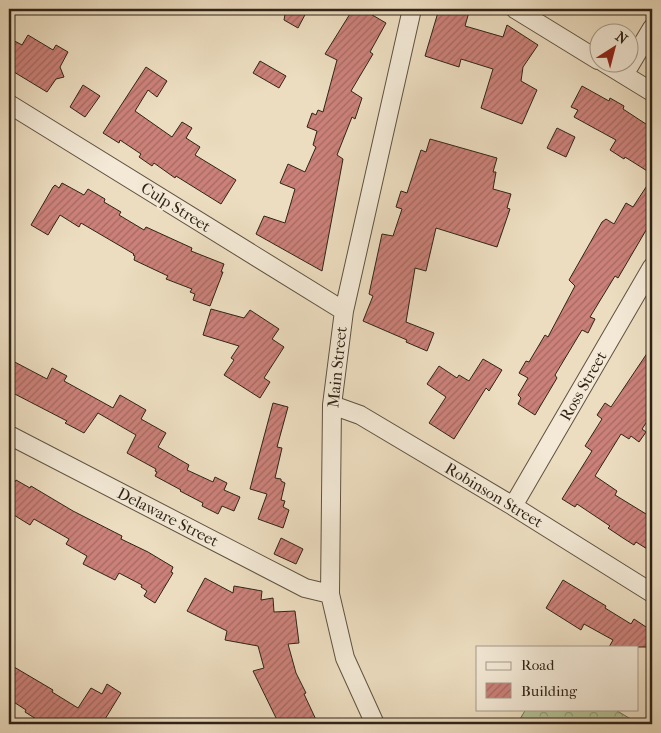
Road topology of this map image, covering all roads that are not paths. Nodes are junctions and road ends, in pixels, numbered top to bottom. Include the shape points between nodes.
1 (515, 9) edge
2 (407, 11) edge
3 (652, 28) edge
4 (588, 54) edge
5 (619, 72) edge
6 (624, 75) junction
7 (652, 92) edge
8 (9, 104) edge
9 (652, 267) edge
10 (344, 311) junction
11 (332, 405) junction
12 (9, 435) edge
13 (513, 506) junction
14 (652, 593) edge
15 (330, 594) junction
16 (375, 724) edge

1 - 4 street
2 - 10 street, Main Street
3 - 6 street
5 - 6 street
6 - 7 street
8 - 10 street, Culp Street
9 - 13 street, Ross Street
10 - 11 street, Main Street
11 - 13 street, Robinson Street via 360,415
11 - 15 street, Main Street
12 - 15 street, Delaware Street via 305,588
13 - 14 street, Robinson Street
15 - 16 street, Main Street via 345,658

